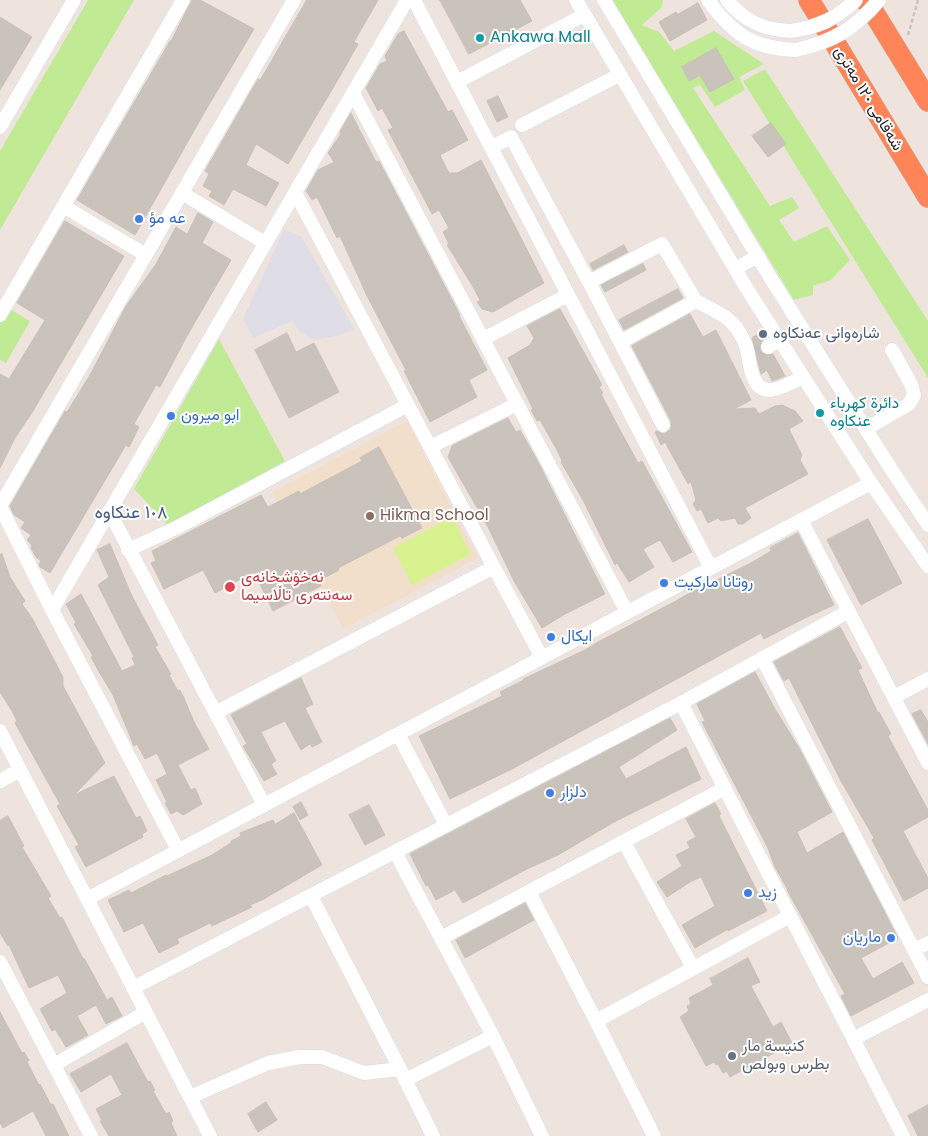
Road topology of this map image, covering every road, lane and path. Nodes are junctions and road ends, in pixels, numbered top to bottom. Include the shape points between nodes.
1 (74, 0) edge
2 (183, 0) edge
3 (294, 0) edge
4 (407, 0) edge
5 (414, 0) edge
6 (576, 0) edge
7 (604, 0) edge
8 (708, 0) edge
9 (727, 0) edge
10 (809, 0) edge
11 (856, 0) edge
12 (866, 0) edge
13 (879, 0) edge
14 (918, 0) edge
15 (584, 15) junction
16 (908, 35) dead end
17 (619, 75) junction
18 (457, 82) junction
19 (353, 93) junction
20 (928, 101) edge
21 (522, 125) dead end
22 (0, 127) edge
23 (492, 147) junction
24 (295, 192) junction
25 (182, 193) junction
26 (928, 197) edge
27 (64, 206) junction
28 (265, 243) junction
29 (146, 254) junction
30 (758, 256) junction
31 (735, 269) junction
32 (589, 282) junction
33 (568, 295) junction
34 (696, 301) junction
35 (0, 315) edge
36 (483, 339) junction
37 (620, 342) junction
38 (763, 349) junction
39 (892, 350) dead end
40 (803, 377) junction
41 (517, 404) junction
42 (408, 405) junction
43 (663, 425) dead end
44 (866, 429) junction
45 (430, 447) junction
46 (871, 483) junction
47 (0, 506) edge
48 (109, 511) junction
49 (801, 520) junction
50 (928, 525) edge
51 (128, 550) junction
52 (928, 566) edge
53 (494, 567) junction
54 (711, 568) junction
55 (52, 610) junction
56 (849, 611) junction
57 (627, 612) junction
58 (542, 658) junction
59 (762, 658) junction
60 (928, 679) edge
61 (894, 697) junction
62 (681, 703) junction
63 (215, 713) junction
64 (0, 731) edge
65 (398, 734) junction
66 (928, 763) edge
67 (20, 770) junction
68 (0, 781) edge
69 (725, 788) junction
70 (264, 805) junction
71 (446, 825) junction
72 (624, 842) junction
73 (178, 850) junction
74 (396, 852) junction
75 (529, 892) junction
76 (310, 896) junction
77 (87, 899) junction
78 (790, 916) junction
79 (441, 938) junction
80 (928, 943) edge
81 (914, 950) junction
82 (0, 962) edge
83 (693, 968) junction
84 (928, 977) edge
85 (133, 988) junction
86 (928, 1000) edge
87 (146, 1012) junction
88 (596, 1021) junction
89 (492, 1036) junction
90 (853, 1039) junction
91 (54, 1066) junction
92 (403, 1075) junction
93 (190, 1097) junction
94 (91, 1136) edge
95 (210, 1136) edge
96 (433, 1136) edge
97 (542, 1136) edge
98 (654, 1136) edge
99 (903, 1136) edge

1 - 22 street
2 - 27 street
3 - 25 street
4 - 19 street
5 - 18 street
6 - 15 street
7 - 30 street
8 - 13 street, bridge via 722,20 740,35 765,46 796,50 834,38 852,27
9 - 11 street, bridge via 735,10 755,23 791,31 827,22
10 - 26 highway, شەقامی ١٢٠ مەتری
12 - 20 highway
14 - 16 path
15 - 17 street
15 - 18 street
17 - 21 street
17 - 31 street
18 - 23 street
19 - 24 street
19 - 36 street
23 - 32 street via 511,137
23 - 33 street
24 - 28 street
24 - 42 street
25 - 28 street
25 - 29 street
27 - 29 street
27 - 35 street
28 - 48 street
29 - 47 street
30 - 31 street
30 - 44 street
31 - 38 street
32 - 34 street via 662,244
32 - 37 street
33 - 36 street
33 - 54 street
34 - 37 street
34 - 38 street via 730,320 747,348
36 - 41 street
37 - 43 street
38 - 40 street
38 - 40 street via 755,382 761,388 770,390
39 - 44 street via 914,395 909,404
40 - 46 street
41 - 45 street
41 - 57 street
42 - 45 street
42 - 51 street via 178,527
44 - 50 street
45 - 53 street
46 - 49 street
46 - 52 street
47 - 55 street
48 - 51 street
48 - 55 street
49 - 54 street
49 - 56 street
51 - 63 street
53 - 58 street
53 - 63 street
54 - 57 street
55 - 73 street
56 - 59 street
56 - 61 street
57 - 58 street
58 - 65 street
59 - 62 street
59 - 81 street
60 - 61 street
61 - 66 street
62 - 69 street
62 - 71 street
63 - 70 street
64 - 67 street
65 - 70 street
65 - 71 street
67 - 68 street
67 - 77 street
69 - 72 street
69 - 78 street
70 - 73 street
71 - 74 street
72 - 75 street
72 - 83 street
73 - 77 street
74 - 76 street
74 - 79 street
75 - 79 street
75 - 88 street
76 - 85 street
76 - 92 street
77 - 85 street
78 - 83 street
78 - 90 street
79 - 89 street
80 - 81 street
81 - 84 street
82 - 91 street
83 - 88 street
85 - 87 street
86 - 90 street
87 - 91 street
87 - 93 street
88 - 98 street
89 - 92 street
89 - 97 street
90 - 99 street
91 - 94 street
92 - 93 street via 364,1073 322,1057 300,1057 268,1063
92 - 96 street
93 - 95 street

